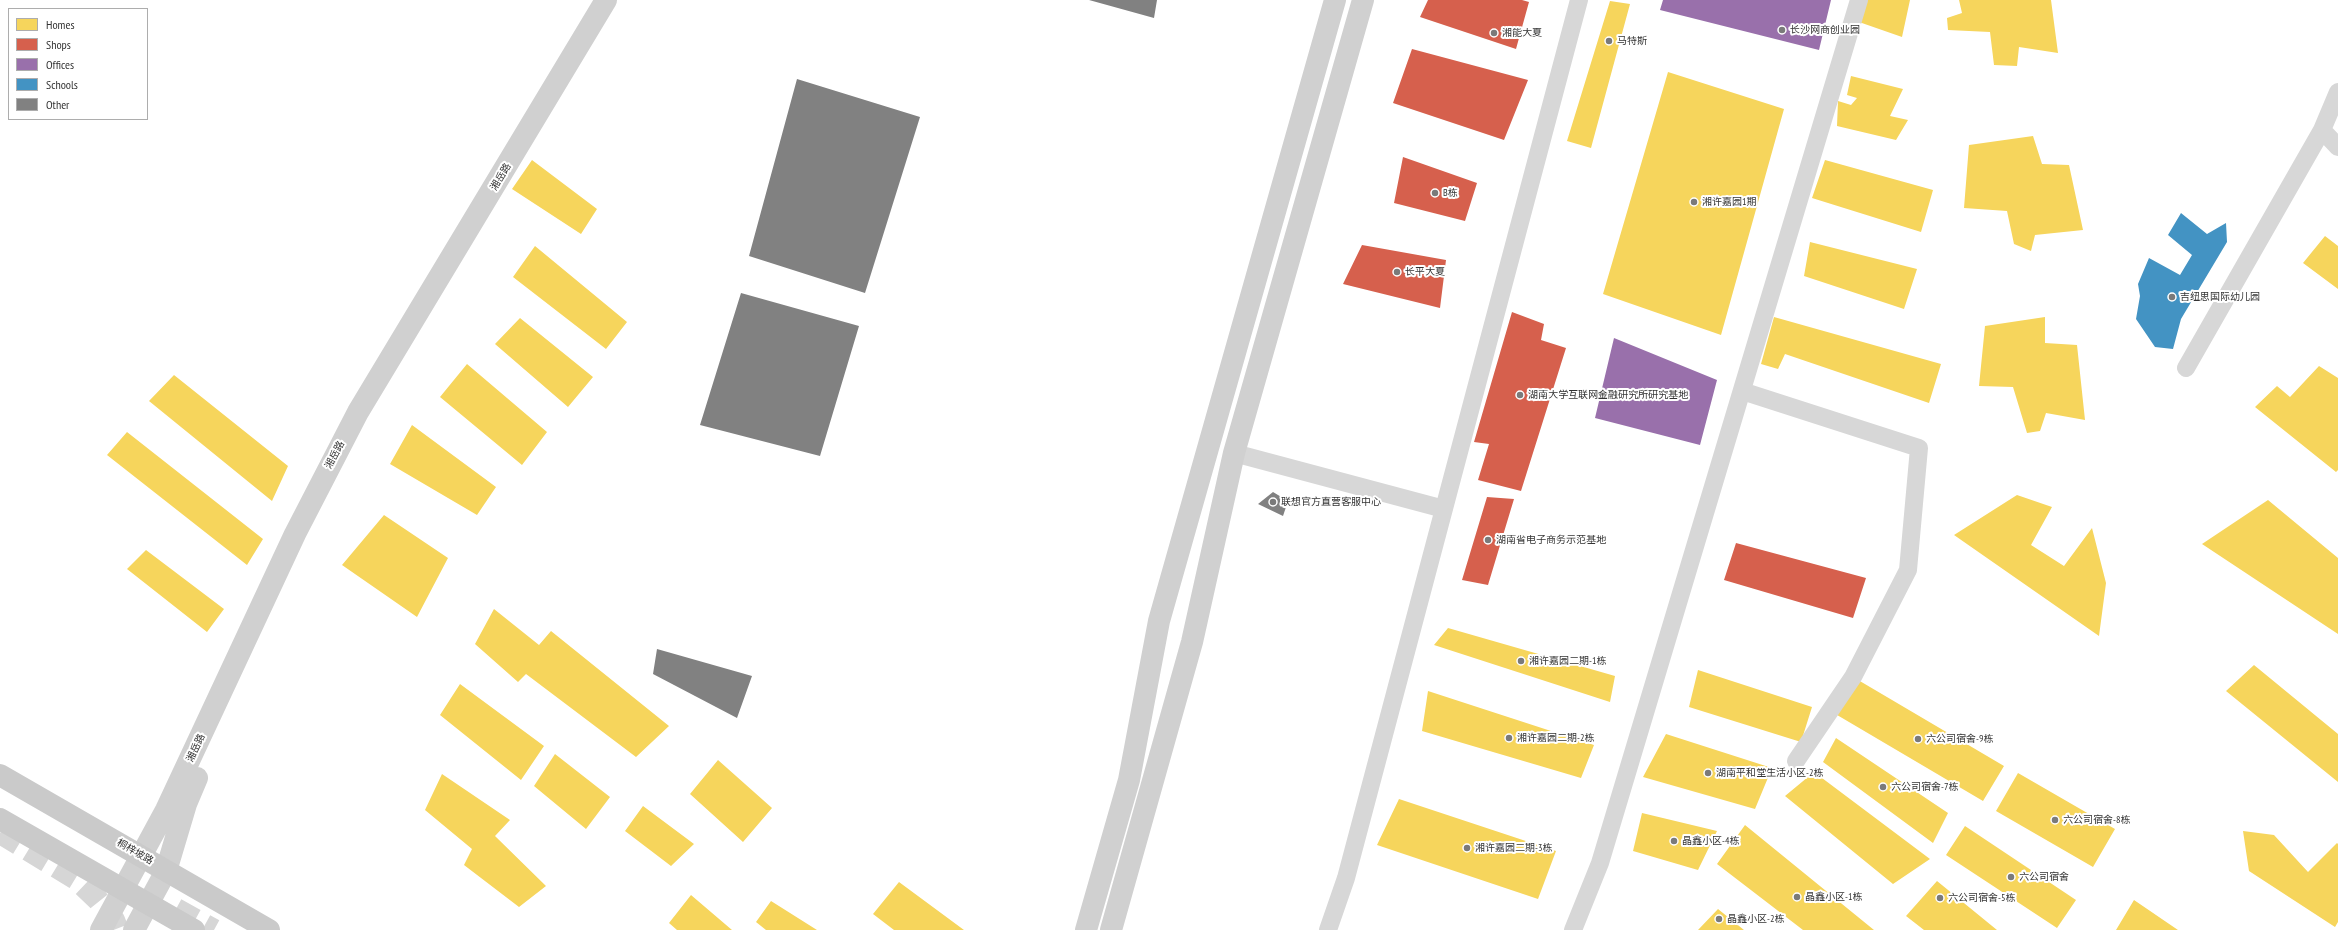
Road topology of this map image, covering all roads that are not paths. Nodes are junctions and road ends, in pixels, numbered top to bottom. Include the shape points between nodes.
1 (606, 0) edge
2 (621, 0) edge
3 (1335, 0) edge
4 (1363, 0) edge
5 (1579, 0) edge
6 (1859, 0) edge
7 (2338, 92) edge
8 (2322, 130) junction
9 (2338, 147) edge
10 (2186, 368) dead end
11 (1742, 391) junction
12 (1234, 453) junction
13 (1444, 509) junction
14 (1796, 760) dead end
15 (0, 775) edge
16 (0, 819) edge
17 (142, 856) junction
18 (166, 871) junction
19 (124, 889) junction
20 (150, 904) junction
21 (101, 930) edge
22 (134, 930) edge
23 (194, 930) edge
24 (269, 930) edge
25 (1086, 930) edge
26 (1111, 930) edge
27 (1328, 930) edge
28 (1573, 930) edge

1 - 17 main road, 湘岳路 via 358,412 295,534
2 - 18 main road, 湘岳路 via 359,435 330,488 195,782
3 - 25 main road via 1159,621 1128,780
4 - 12 main road
5 - 13 street
6 - 11 street
7 - 8 street
8 - 9 street
8 - 10 street
11 - 14 street via 1919,448 1908,570 1853,677
11 - 28 street via 1600,863
12 - 13 street
12 - 26 main road via 1192,642
13 - 27 street via 1346,878
15 - 17 main road, 桐梓坡路
16 - 19 main road
17 - 18 main road, 桐梓坡路
17 - 19 main road, 湘岳路
18 - 20 main road, 湘岳路
18 - 24 main road, 桐梓坡路
19 - 20 main road
19 - 21 main road, 湘岳路
20 - 22 main road, 湘岳路
20 - 23 main road

